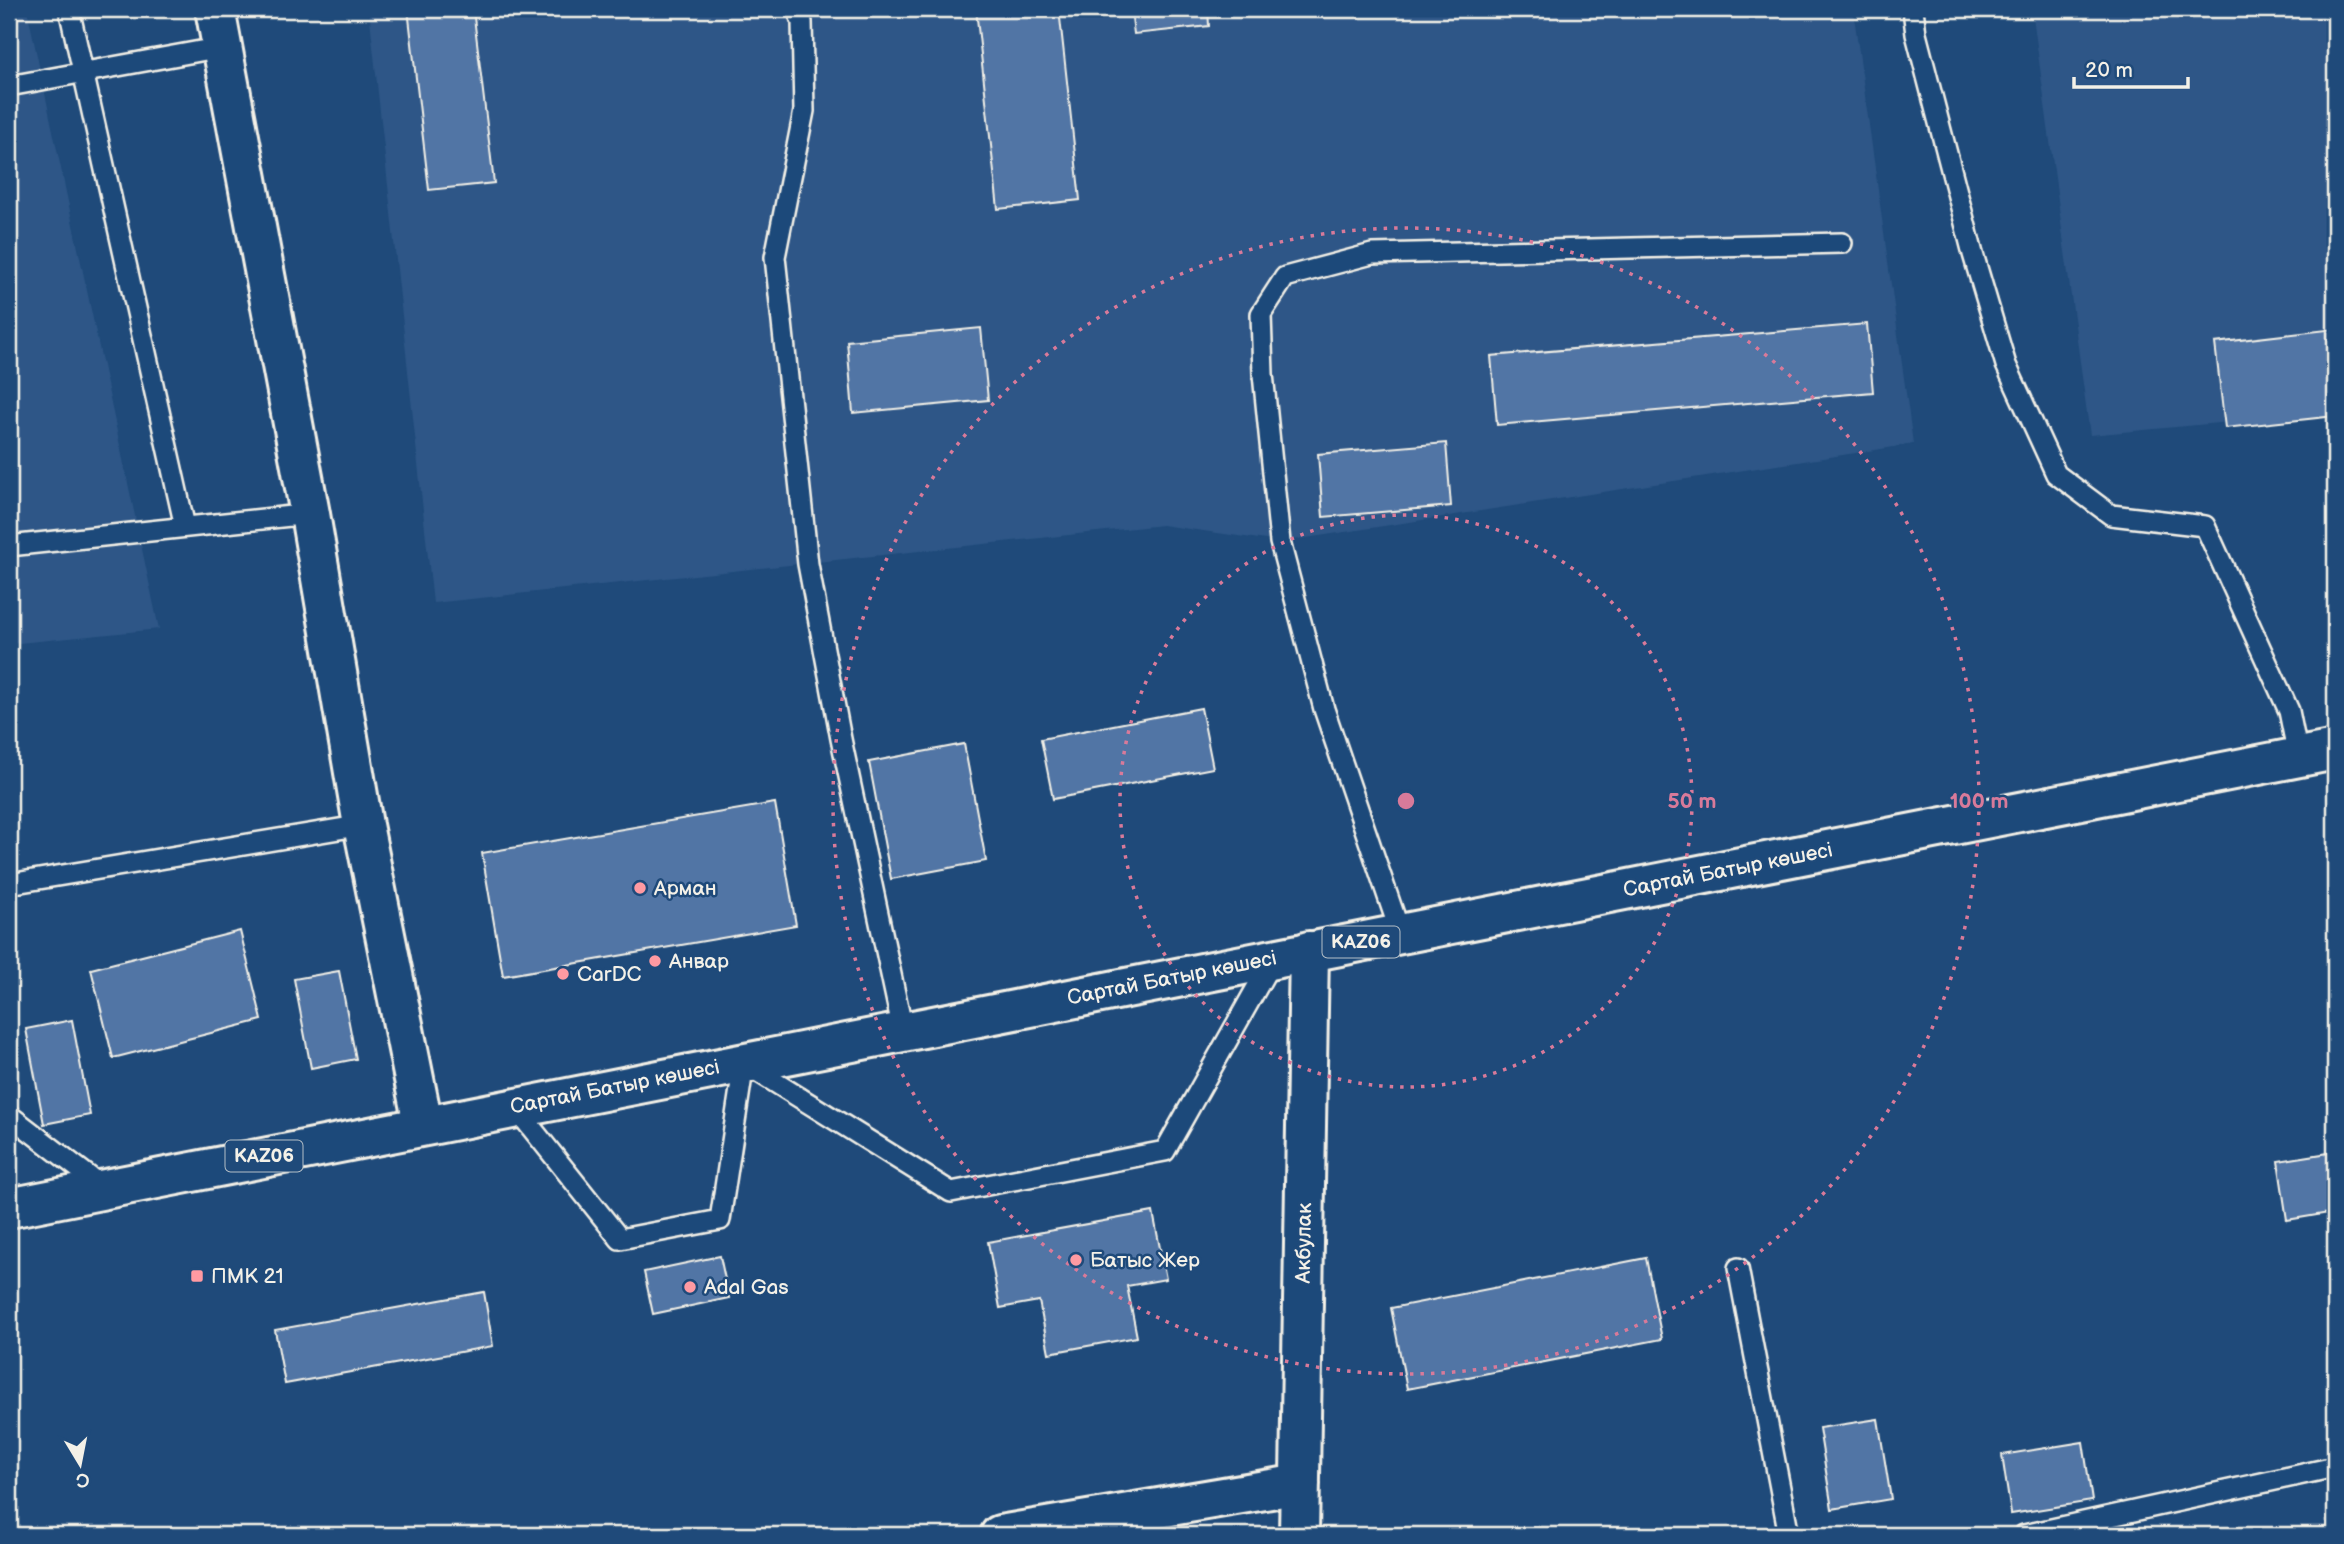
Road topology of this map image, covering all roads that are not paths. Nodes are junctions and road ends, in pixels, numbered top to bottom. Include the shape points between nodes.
1 (69, 9) edge
2 (215, 9) edge
3 (797, 9) edge
4 (1913, 9) edge
5 (222, 47) junction
6 (83, 72) junction
7 (9, 86) edge
8 (1842, 243) dead end
9 (310, 514) junction
10 (185, 527) junction
11 (9, 546) edge
12 (2335, 750) edge
13 (2298, 756) junction
14 (363, 825) junction
15 (9, 884) edge
16 (1401, 935) junction
17 (1291, 955) junction
18 (903, 1031) junction
19 (744, 1063) junction
20 (514, 1106) junction
21 (9, 1115) edge
22 (423, 1124) junction
23 (105, 1188) junction
24 (9, 1208) edge
25 (1738, 1268) dead end
26 (2335, 1467) edge
27 (1300, 1483) junction
28 (1000, 1535) edge
29 (1298, 1535) edge
30 (1789, 1535) edge
31 (2024, 1535) edge

1 - 6 lane
2 - 5 main road
3 - 18 lane via 802,22 804,111 776,270 808,564
4 - 13 lane via 1973,254 2006,365 2056,474 2111,515 2205,526 2289,711
5 - 6 lane
5 - 9 main road
6 - 7 lane
6 - 10 lane
8 - 16 lane via 1372,254 1285,277 1261,314 1280,542 1324,709
9 - 10 lane
9 - 14 main road
10 - 11 lane
12 - 13 main road, Сартай Батыр көшесі / KАZ06
13 - 16 main road, Сартай Батыр көшесі / KАZ06
14 - 15 lane
14 - 22 main road
16 - 17 main road, Сартай Батыр көшесі / KАZ06
17 - 18 main road, Сартай Батыр көшесі / KАZ06
17 - 19 lane via 1165,1152 951,1192
17 - 27 main road, Акбулак
18 - 19 main road, Сартай Батыр көшесі / KАZ06
19 - 20 main road, Сартай Батыр көшесі / KАZ06
19 - 20 lane via 720,1220 683,1227 620,1238
20 - 22 main road, Сартай Батыр көшесі / KАZ06
21 - 23 lane
22 - 23 main road, Сартай Батыр көшесі / KАZ06
23 - 24 main road, Сартай Батыр көшесі / KАZ06
25 - 30 lane
26 - 31 lane
27 - 28 main road
27 - 29 main road, Акбулак

